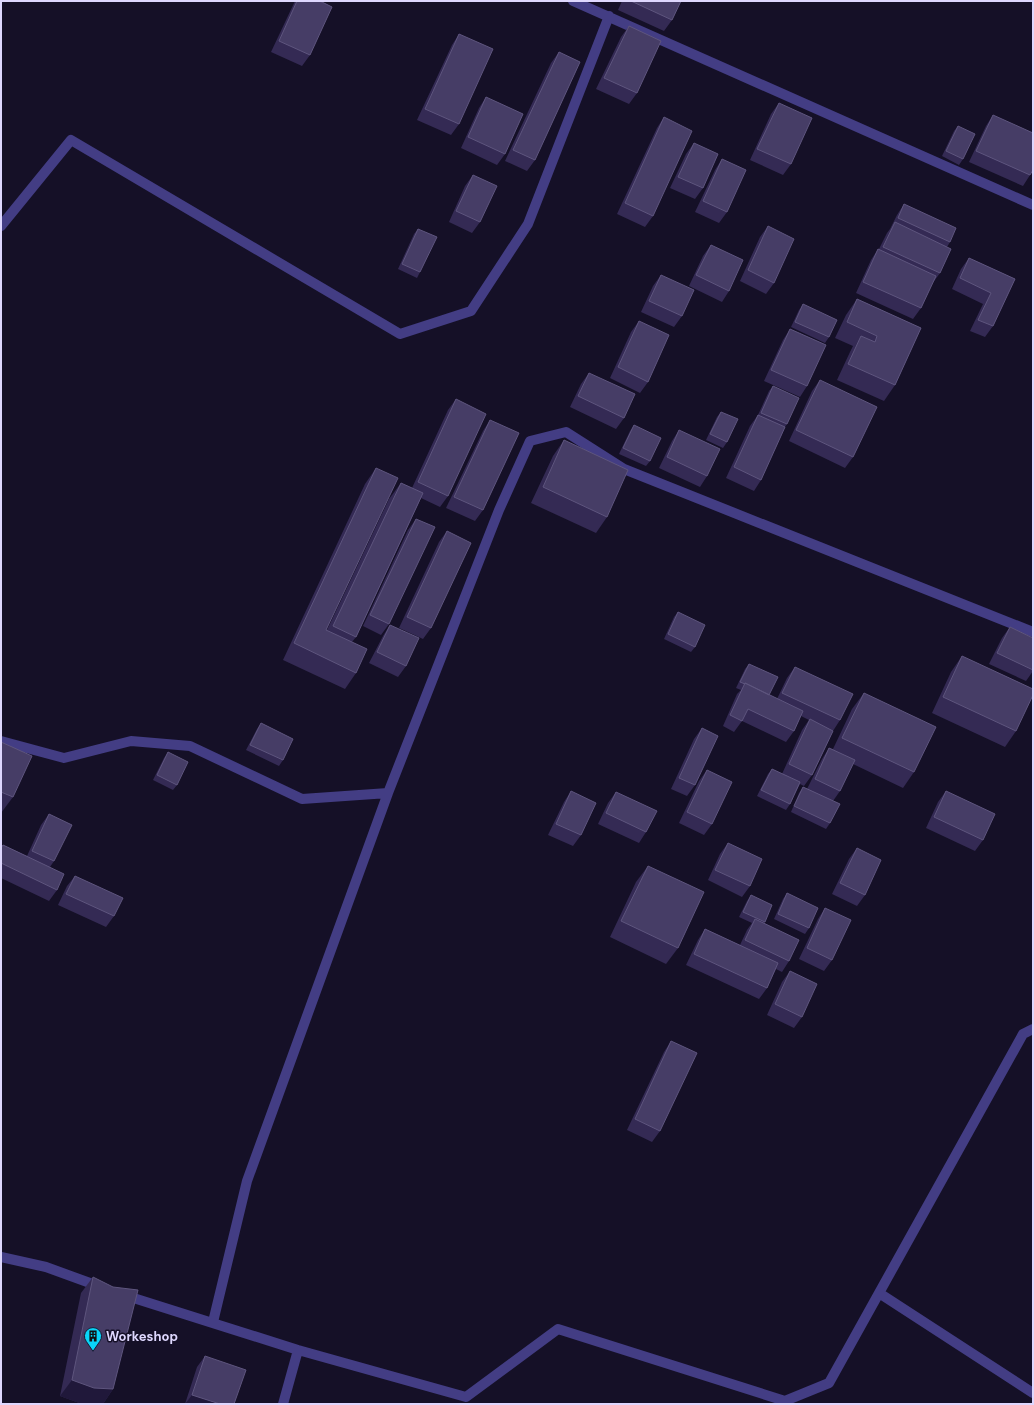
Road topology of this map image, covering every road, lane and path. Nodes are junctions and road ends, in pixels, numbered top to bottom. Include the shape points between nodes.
1 (573, 1) edge
2 (609, 16) junction
3 (1033, 205) edge
4 (1, 226) edge
5 (1033, 632) edge
6 (1, 741) edge
7 (388, 793) junction
8 (1033, 1029) edge
9 (1, 1257) edge
10 (879, 1293) junction
11 (213, 1322) junction
12 (298, 1350) junction
13 (1033, 1393) edge
14 (283, 1404) edge

1 - 2 street
2 - 3 street
2 - 4 street via 528,224 471,310 400,334 70,140
5 - 7 street via 624,469 566,432 537,439 530,441 500,510
6 - 7 street via 64,758 131,741 190,746 302,799
7 - 11 street via 248,1181
8 - 10 street via 1023,1034
9 - 11 street via 46,1267 133,1298
10 - 12 street via 829,1382 784,1401 558,1329 466,1397
10 - 13 street
11 - 12 street
12 - 14 street

